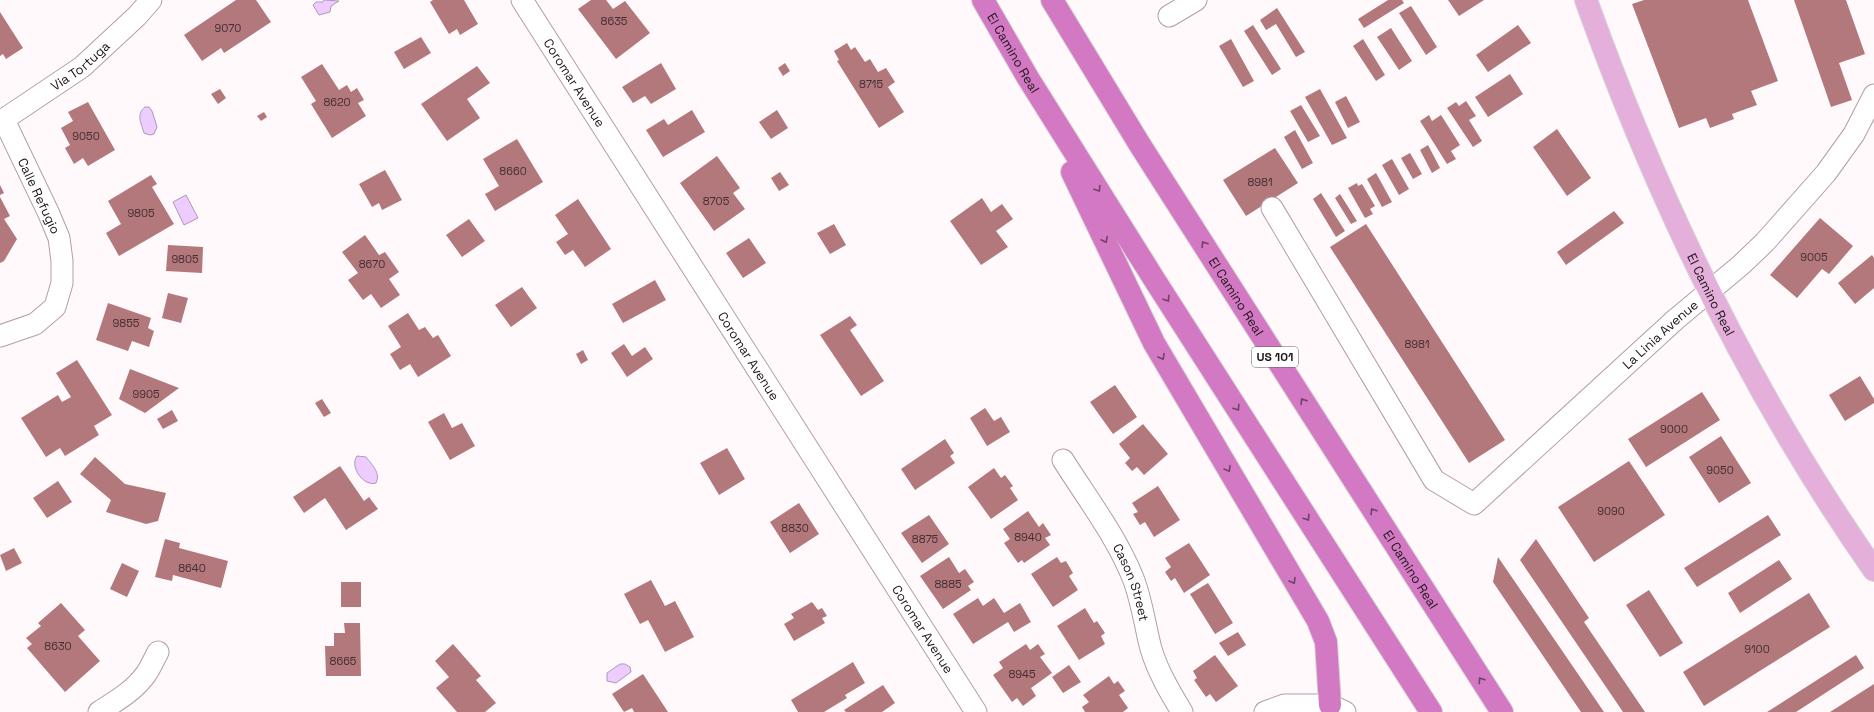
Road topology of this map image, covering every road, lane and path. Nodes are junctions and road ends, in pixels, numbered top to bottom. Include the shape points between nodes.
1 (151, 0) edge
2 (522, 0) edge
3 (983, 0) edge
4 (1052, 0) edge
5 (1196, 0) edge
6 (1586, 0) edge
7 (1169, 16) dead end
8 (1028, 78) junction
9 (1874, 95) edge
10 (2, 121) edge
11 (1272, 208) dead end
12 (1708, 292) junction
13 (0, 336) edge
14 (1064, 460) dead end
15 (1874, 570) edge
16 (158, 652) dead end
17 (1338, 709) edge
18 (99, 712) edge
19 (976, 712) edge
20 (1182, 712) edge
21 (1265, 712) edge
22 (1431, 712) edge
23 (1502, 712) edge

1 - 10 street, Via Tortuga via 82,67
2 - 19 street, Coromar Avenue
3 - 8 highway, El Camino Real
23 -> 4 highway, El Camino Real / US 101 via 1140,145
5 - 7 street
6 - 12 main road, El Camino Real via 1643,148
8 -> 17 highway via 1154,343 1318,621 1326,642
8 -> 22 highway, El Camino Real
9 - 12 street, La Linia Avenue via 1854,134 1826,174 1765,242
10 - 13 street, Calle Refugio via 59,238 62,283 54,307 40,320
11 - 12 street, La Linia Avenue via 1434,480 1474,504
12 - 15 main road, El Camino Real via 1782,426
14 - 20 street, Cason Street via 1119,549 1140,600 1151,649 1160,673
16 - 18 street via 140,682
17 - 21 street via 1284,705

